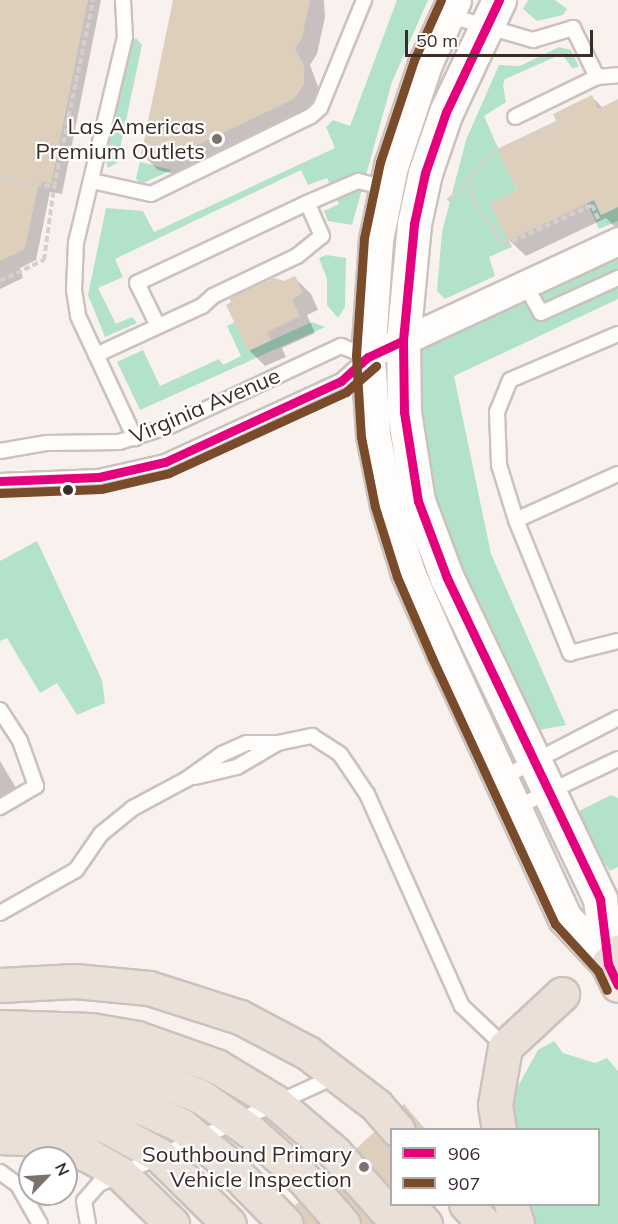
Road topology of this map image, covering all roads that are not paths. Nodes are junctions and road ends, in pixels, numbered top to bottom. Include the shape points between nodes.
1 (123, 0) edge
2 (364, 0) edge
3 (499, 0) edge
4 (451, 8) edge
5 (484, 29) junction
6 (618, 75) edge
7 (597, 77) junction
8 (515, 117) dead end
9 (92, 182) junction
10 (387, 188) junction
11 (433, 199) junction
12 (307, 203) junction
13 (613, 229) edge
14 (618, 278) edge
15 (525, 285) junction
16 (158, 326) junction
17 (618, 333) edge
18 (403, 341) junction
19 (96, 355) junction
20 (368, 357) junction
21 (135, 438) junction
22 (0, 451) edge
23 (618, 474) edge
24 (0, 481) edge
25 (516, 520) junction
26 (618, 641) edge
27 (0, 710) edge
28 (618, 718) edge
29 (618, 759) edge
30 (534, 762) junction
31 (502, 778) junction
32 (549, 792) junction
33 (0, 807) edge
34 (515, 808) junction
35 (0, 913) edge
36 (615, 965) edge
37 (0, 985) edge
38 (562, 994) dead end
39 (0, 1000) edge
40 (0, 1013) edge
41 (0, 1027) edge
42 (0, 1041) edge
43 (505, 1047) junction
44 (0, 1055) edge
45 (0, 1069) edge
46 (0, 1083) edge
47 (0, 1096) edge
48 (0, 1110) edge
49 (0, 1124) edge
50 (228, 1126) junction
51 (396, 1128) edge
52 (499, 1128) edge
53 (0, 1137) edge
54 (390, 1152) edge
55 (0, 1172) edge
56 (390, 1185) edge
57 (409, 1206) edge
58 (438, 1206) edge
59 (468, 1206) edge
60 (512, 1206) edge
61 (40, 1224) edge
62 (88, 1224) edge
63 (172, 1224) edge
64 (200, 1224) edge
65 (228, 1224) edge
66 (258, 1224) edge
67 (286, 1224) edge
68 (313, 1224) edge
69 (343, 1224) edge
70 (370, 1224) edge
71 (398, 1224) edge
72 (425, 1224) edge
73 (453, 1224) edge
74 (484, 1224) edge
75 (517, 1224) edge

1 - 9 lane via 125,37
2 - 9 lane via 320,108 311,116 151,194
3 - 5 main road
4 - 5 lane
4 - 10 main road via 425,64
5 - 7 lane via 532,40 573,28
5 - 11 main road via 446,111
6 - 7 lane
7 - 8 lane
9 - 19 lane via 76,242 74,290 78,316
10 - 11 main road
10 - 12 lane via 358,181
10 - 20 main road via 371,277
11 - 18 main road via 414,224
12 - 16 lane via 322,236 297,256
12 - 16 lane via 137,283
13 - 15 street, Virginia Avenue
14 - 15 lane via 541,313
15 - 18 street, Virginia Avenue
16 - 19 lane
17 - 25 lane via 510,380 497,412 499,465
18 - 20 street, Virginia Avenue
18 - 30 main road via 404,412 418,501 447,578
19 - 21 lane
20 - 21 lane, Virginia Avenue via 341,346 170,426
20 - 24 lane, Virginia Avenue via 341,381 165,462 99,477
20 - 31 main road via 378,465 408,573
21 - 22 lane, Virginia Avenue via 118,442 47,443
23 - 25 lane
25 - 26 lane via 570,652
27 - 33 lane via 20,741 36,786
28 - 30 lane
29 - 32 lane
30 - 31 lane
30 - 32 main road
31 - 34 main road
32 - 34 lane
32 - 36 main road via 600,899
34 - 36 main road via 565,918
35 - 43 lane via 76,870 109,827 222,754 247,742 278,743 312,736 340,754 367,794 462,1006
37 - 50 highway via 75,981 149,988 240,1017 308,1053
38 - 43 highway
39 - 50 highway via 86,996 146,1005 235,1035 298,1068
40 - 50 highway via 88,1013 142,1021 225,1049
41 - 50 highway via 91,1030 137,1038 216,1066
42 - 50 highway via 88,1045 132,1053 208,1082
43 - 52 highway via 495,1105
44 - 50 highway via 87,1058 128,1068 200,1096
45 - 50 highway via 82,1072 124,1081
46 - 50 highway via 81,1087 118,1097 181,1125
47 - 50 highway via 73,1102
48 - 50 highway via 67,1115 106,1126
49 - 50 highway via 54,1127 84,1134 121,1151
50 - 51 highway via 376,1105
50 - 53 highway via 90,1156 44,1139
50 - 54 highway via 362,1121
50 - 56 highway via 344,1135
50 - 62 lane via 90,1191 84,1201
50 - 63 highway
50 - 64 highway via 158,1179
50 - 65 highway
50 - 66 highway
50 - 67 highway
50 - 68 highway via 253,1161
50 - 69 highway via 303,1178
50 - 70 highway via 317,1165
50 - 71 highway via 335,1153
55 - 61 lane via 18,1185
57 - 72 highway
58 - 73 highway
59 - 74 highway
60 - 75 highway

